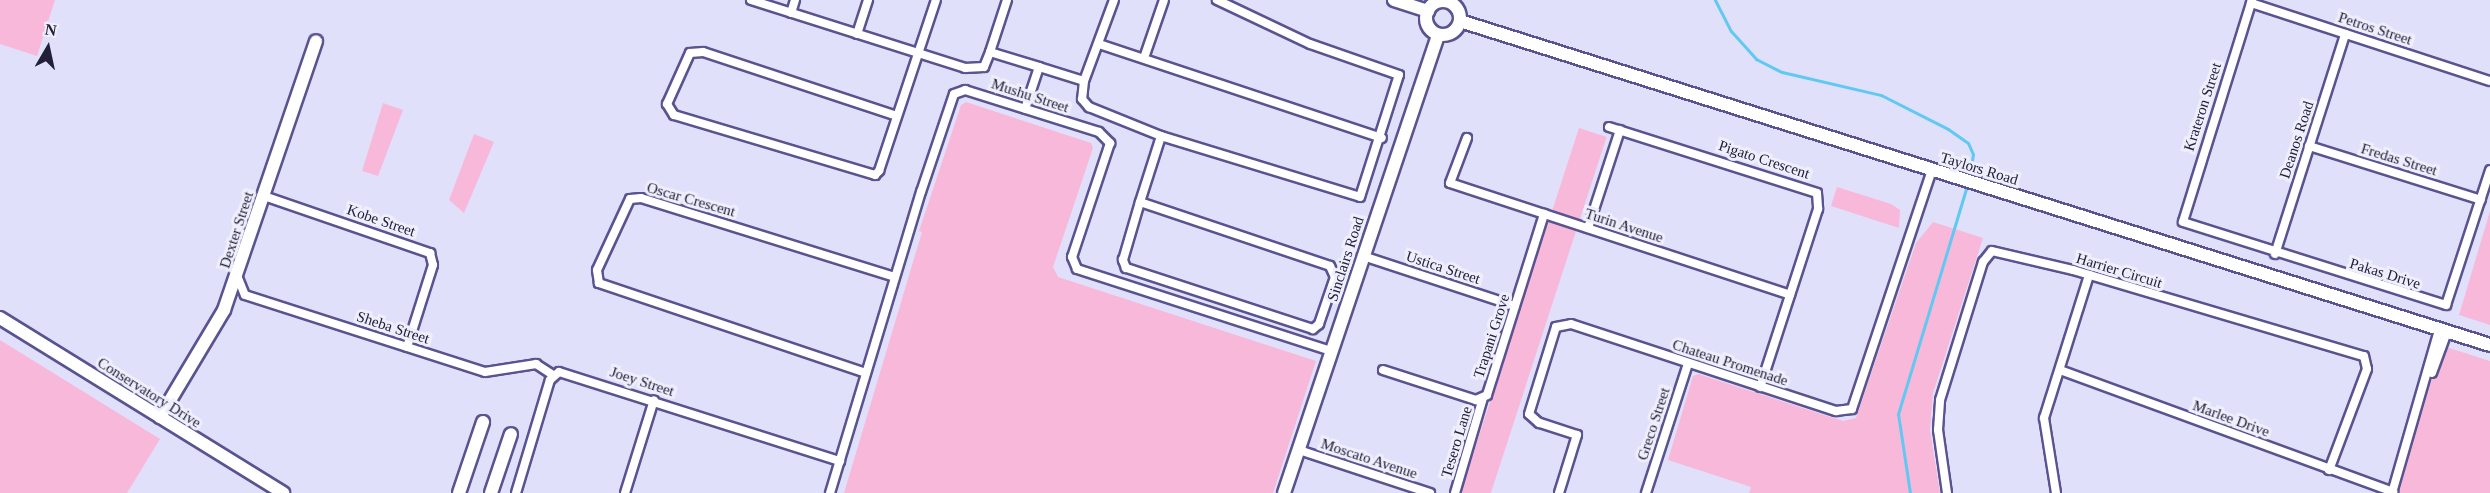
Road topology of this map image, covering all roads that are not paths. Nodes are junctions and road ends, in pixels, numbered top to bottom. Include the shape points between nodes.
1 (751, 0) edge
2 (795, 0) edge
3 (868, 0) edge
4 (936, 0) edge
5 (1007, 0) edge
6 (1114, 0) edge
7 (1164, 0) edge
8 (1217, 0) edge
9 (1394, 0) edge
10 (2251, 2) edge
11 (1428, 11) junction
12 (791, 13) junction
13 (1460, 21) junction
14 (857, 34) junction
15 (1438, 34) junction
16 (2345, 34) junction
17 (316, 40) dead end
18 (1099, 44) junction
19 (990, 52) junction
20 (918, 53) junction
21 (1144, 58) junction
22 (1039, 68) junction
23 (1084, 81) junction
24 (2490, 81) edge
25 (1025, 109) junction
26 (897, 116) junction
27 (1609, 127) dead end
28 (1620, 130) junction
29 (1161, 136) junction
30 (1382, 138) junction
31 (1467, 138) dead end
32 (2309, 146) junction
33 (1932, 170) junction
34 (2490, 170) edge
35 (264, 196) junction
36 (2481, 200) junction
37 (1140, 202) junction
38 (1544, 214) junction
39 (2183, 222) joint
40 (1588, 228) junction
41 (2276, 254) junction
42 (1363, 256) junction
43 (238, 275) junction
44 (2089, 275) junction
45 (894, 277) junction
46 (1790, 295) junction
47 (1515, 306) junction
48 (0, 318) edge
49 (2443, 331) junction
50 (2490, 345) edge
51 (407, 347) junction
52 (1331, 351) junction
53 (1688, 364) junction
54 (1383, 370) dead end
55 (2060, 370) junction
56 (866, 373) junction
57 (553, 375) junction
58 (1760, 387) junction
59 (1483, 398) junction
60 (654, 399) junction
61 (160, 417) junction
62 (483, 422) dead end
63 (511, 434) dead end
64 (1299, 450) junction
65 (840, 461) junction
66 (2329, 470) junction
67 (282, 493) edge
68 (459, 493) edge
69 (491, 493) edge
70 (516, 493) edge
71 (625, 493) edge
72 (830, 493) edge
73 (1284, 493) edge
74 (1430, 493) edge
75 (1455, 493) edge
76 (1559, 493) edge
77 (1646, 493) edge
78 (1947, 493) edge
79 (2056, 493) edge
80 (2392, 493) edge

1 - 12 street
2 - 12 street
3 - 14 street
4 - 20 street
5 - 19 street
6 - 18 street
7 - 21 street
8 - 30 street via 1310,44 1395,72 1399,85
9 - 11 street
10 - 16 street, Petros Street
10 - 39 street, Krateron Street
11 - 13 street via 1435,4 1449,3 1458,10
11 - 15 street via 1429,27
12 - 14 street
13 - 15 street via 1454,32
13 - 33 street, Taylors Road
14 - 20 street
15 - 42 street, Sinclairs Road
16 - 24 street, Petros Street
16 - 32 street, Deanos Road
17 - 35 street, Dexter Street
18 - 21 street
18 - 23 street
19 - 20 street via 984,67 976,70
19 - 22 street
20 - 26 street
21 - 30 street
22 - 23 street
22 - 25 street
23 - 29 street via 1085,104
25 - 45 street, Mushu Street via 964,90 954,94
25 - 52 street, Mushu Street via 1100,132 1110,143 1072,256 1077,268
26 - 26 street via 879,171 866,176 674,115 667,104 690,53 703,52
27 - 28 street, Pigato Crescent
28 - 40 street
28 - 46 street, Pigato Crescent via 1818,193 1818,209
29 - 30 street via 1355,198 1365,190
29 - 37 street
31 - 38 street, Turin Avenue via 1450,183
32 - 36 street, Fredas Street
32 - 41 street, Deanos Road
33 - 49 street, Taylors Road
33 - 58 street, Chateau Promenade via 1852,409 1836,411
34 - 36 street, Pakas Drive
35 - 43 street, Dexter Street
35 - 51 street, Kobe Street via 430,253 433,265
36 - 41 street, Pakas Drive via 2446,305
37 - 37 street via 1123,260 1126,268 1313,329 1319,324 1335,277 1330,266
38 - 40 street, Turin Avenue
38 - 47 street, Trapani Grove
39 - 41 street, Pakas Drive
40 - 46 street, Turin Avenue
42 - 47 street, Ustica Street
42 - 52 street, Sinclairs Road
43 - 51 street, Sheba Street via 237,284 245,295
43 - 61 street, Dexter Street via 224,310
44 - 55 street
44 - 66 street, Harrier Circuit via 2364,356 2367,369
44 - 78 street, Harrier Circuit via 1996,251 1986,256 1940,400 1938,430
45 - 56 street, Mushu Street
45 - 56 street, Oscar Crescent via 641,198 630,199 597,270 599,283
46 - 58 street, Pigato Crescent
47 - 59 street, Trapani Grove
48 - 61 street, Conservatory Drive
49 - 50 street, Taylors Road
49 - 80 street
51 - 57 street, Sheba Street via 485,372 536,364
52 - 64 street, Sinclairs Road
53 - 58 street, Chateau Promenade
53 - 76 street, Chateau Promenade via 1571,324 1556,327 1529,414 1539,423 1577,435
53 - 77 street, Greco Street
54 - 59 street, Trapani Grove
55 - 66 street, Marlee Drive
55 - 79 street via 2044,427
56 - 65 street, Mushu Street
57 - 60 street, Joey Street via 565,371
57 - 70 street
59 - 75 street, Tesero Lane
60 - 65 street, Joey Street
60 - 71 street
61 - 67 street, Conservatory Drive
62 - 68 street
63 - 69 street
64 - 73 street, Sinclairs Road
64 - 74 street, Moscato Avenue
65 - 72 street, Mushu Street
66 - 80 street, Marlee Drive

